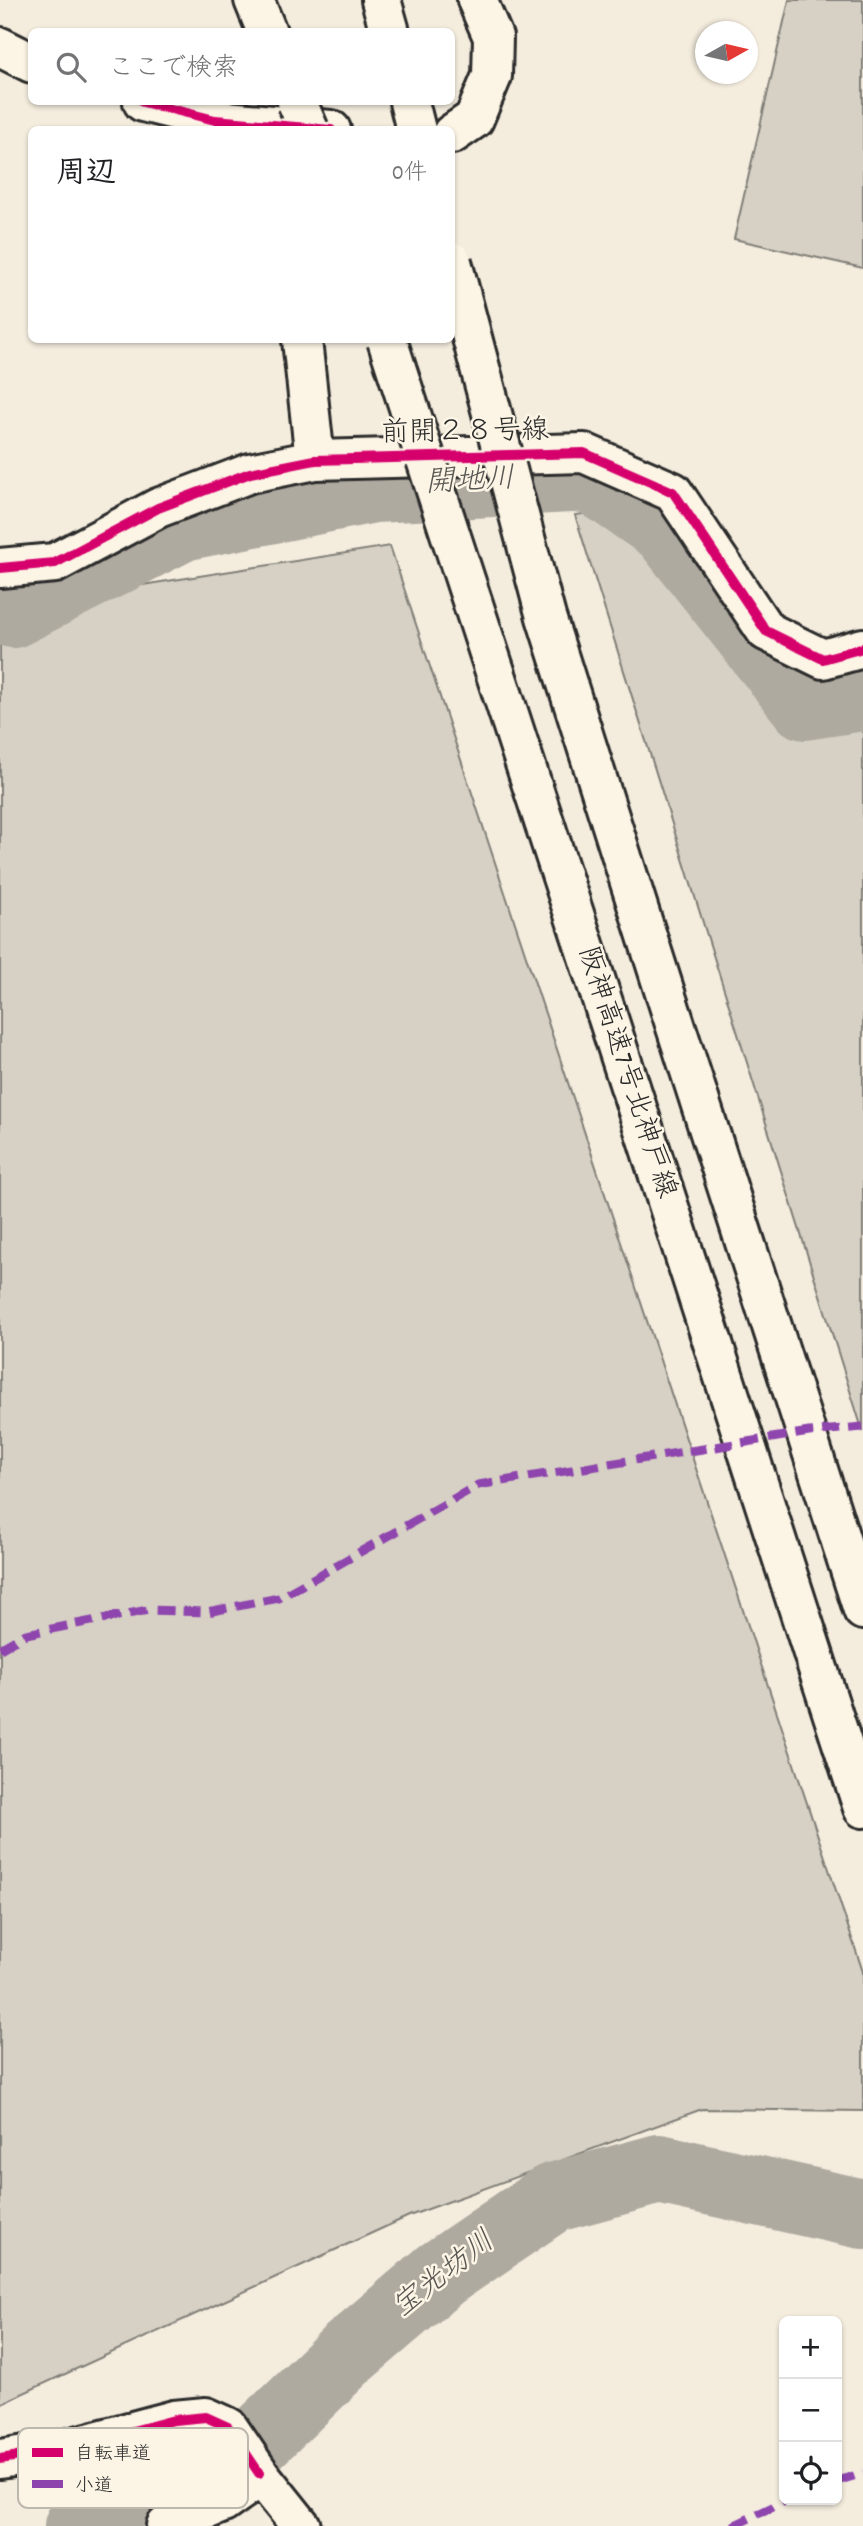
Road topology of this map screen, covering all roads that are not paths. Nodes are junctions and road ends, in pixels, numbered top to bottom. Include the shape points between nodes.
1 (254, 0) edge
2 (273, 0) edge
3 (381, 0) edge
4 (477, 0) edge
5 (265, 28) edge
6 (283, 28) edge
7 (389, 28) edge
8 (0, 47) edge
9 (28, 61) edge
10 (153, 105) edge
11 (298, 105) edge
12 (309, 105) edge
13 (409, 105) edge
14 (217, 125) edge
15 (240, 126) edge
16 (307, 126) edge
17 (316, 126) edge
18 (415, 126) edge
19 (455, 132) edge
20 (455, 273) edge
21 (302, 343) edge
22 (388, 343) edge
23 (316, 460) junction
24 (0, 568) edge
25 (863, 648) edge
26 (863, 1610) edge
27 (863, 1808) edge
28 (144, 2428) edge
29 (229, 2428) edge
30 (18, 2456) edge
31 (248, 2457) edge
32 (0, 2459) edge
33 (259, 2473) dead end
34 (248, 2485) edge
35 (211, 2508) edge
36 (166, 2526) edge
37 (301, 2526) edge

1 - 5 main road
2 - 6 main road
3 - 7 main road
4 - 19 main road via 493,37 492,76 474,119
8 - 9 main road
10 - 14 main road
11 - 16 main road, bridge
12 - 17 main road
13 - 18 main road
14 - 15 main road
20 - 26 main road, bridge via 546,617
21 - 23 main road
22 - 27 main road, 阪神高速7号北神戸線, bridge
23 - 24 main road, 前開２８号線 via 250,473 158,508 55,564
23 - 25 main road, 前開２８号線 via 584,453 673,492 766,631 824,659
28 - 29 main road via 206,2417
30 - 32 main road
31 - 33 main road
34 - 37 main road via 261,2476
35 - 36 main road

